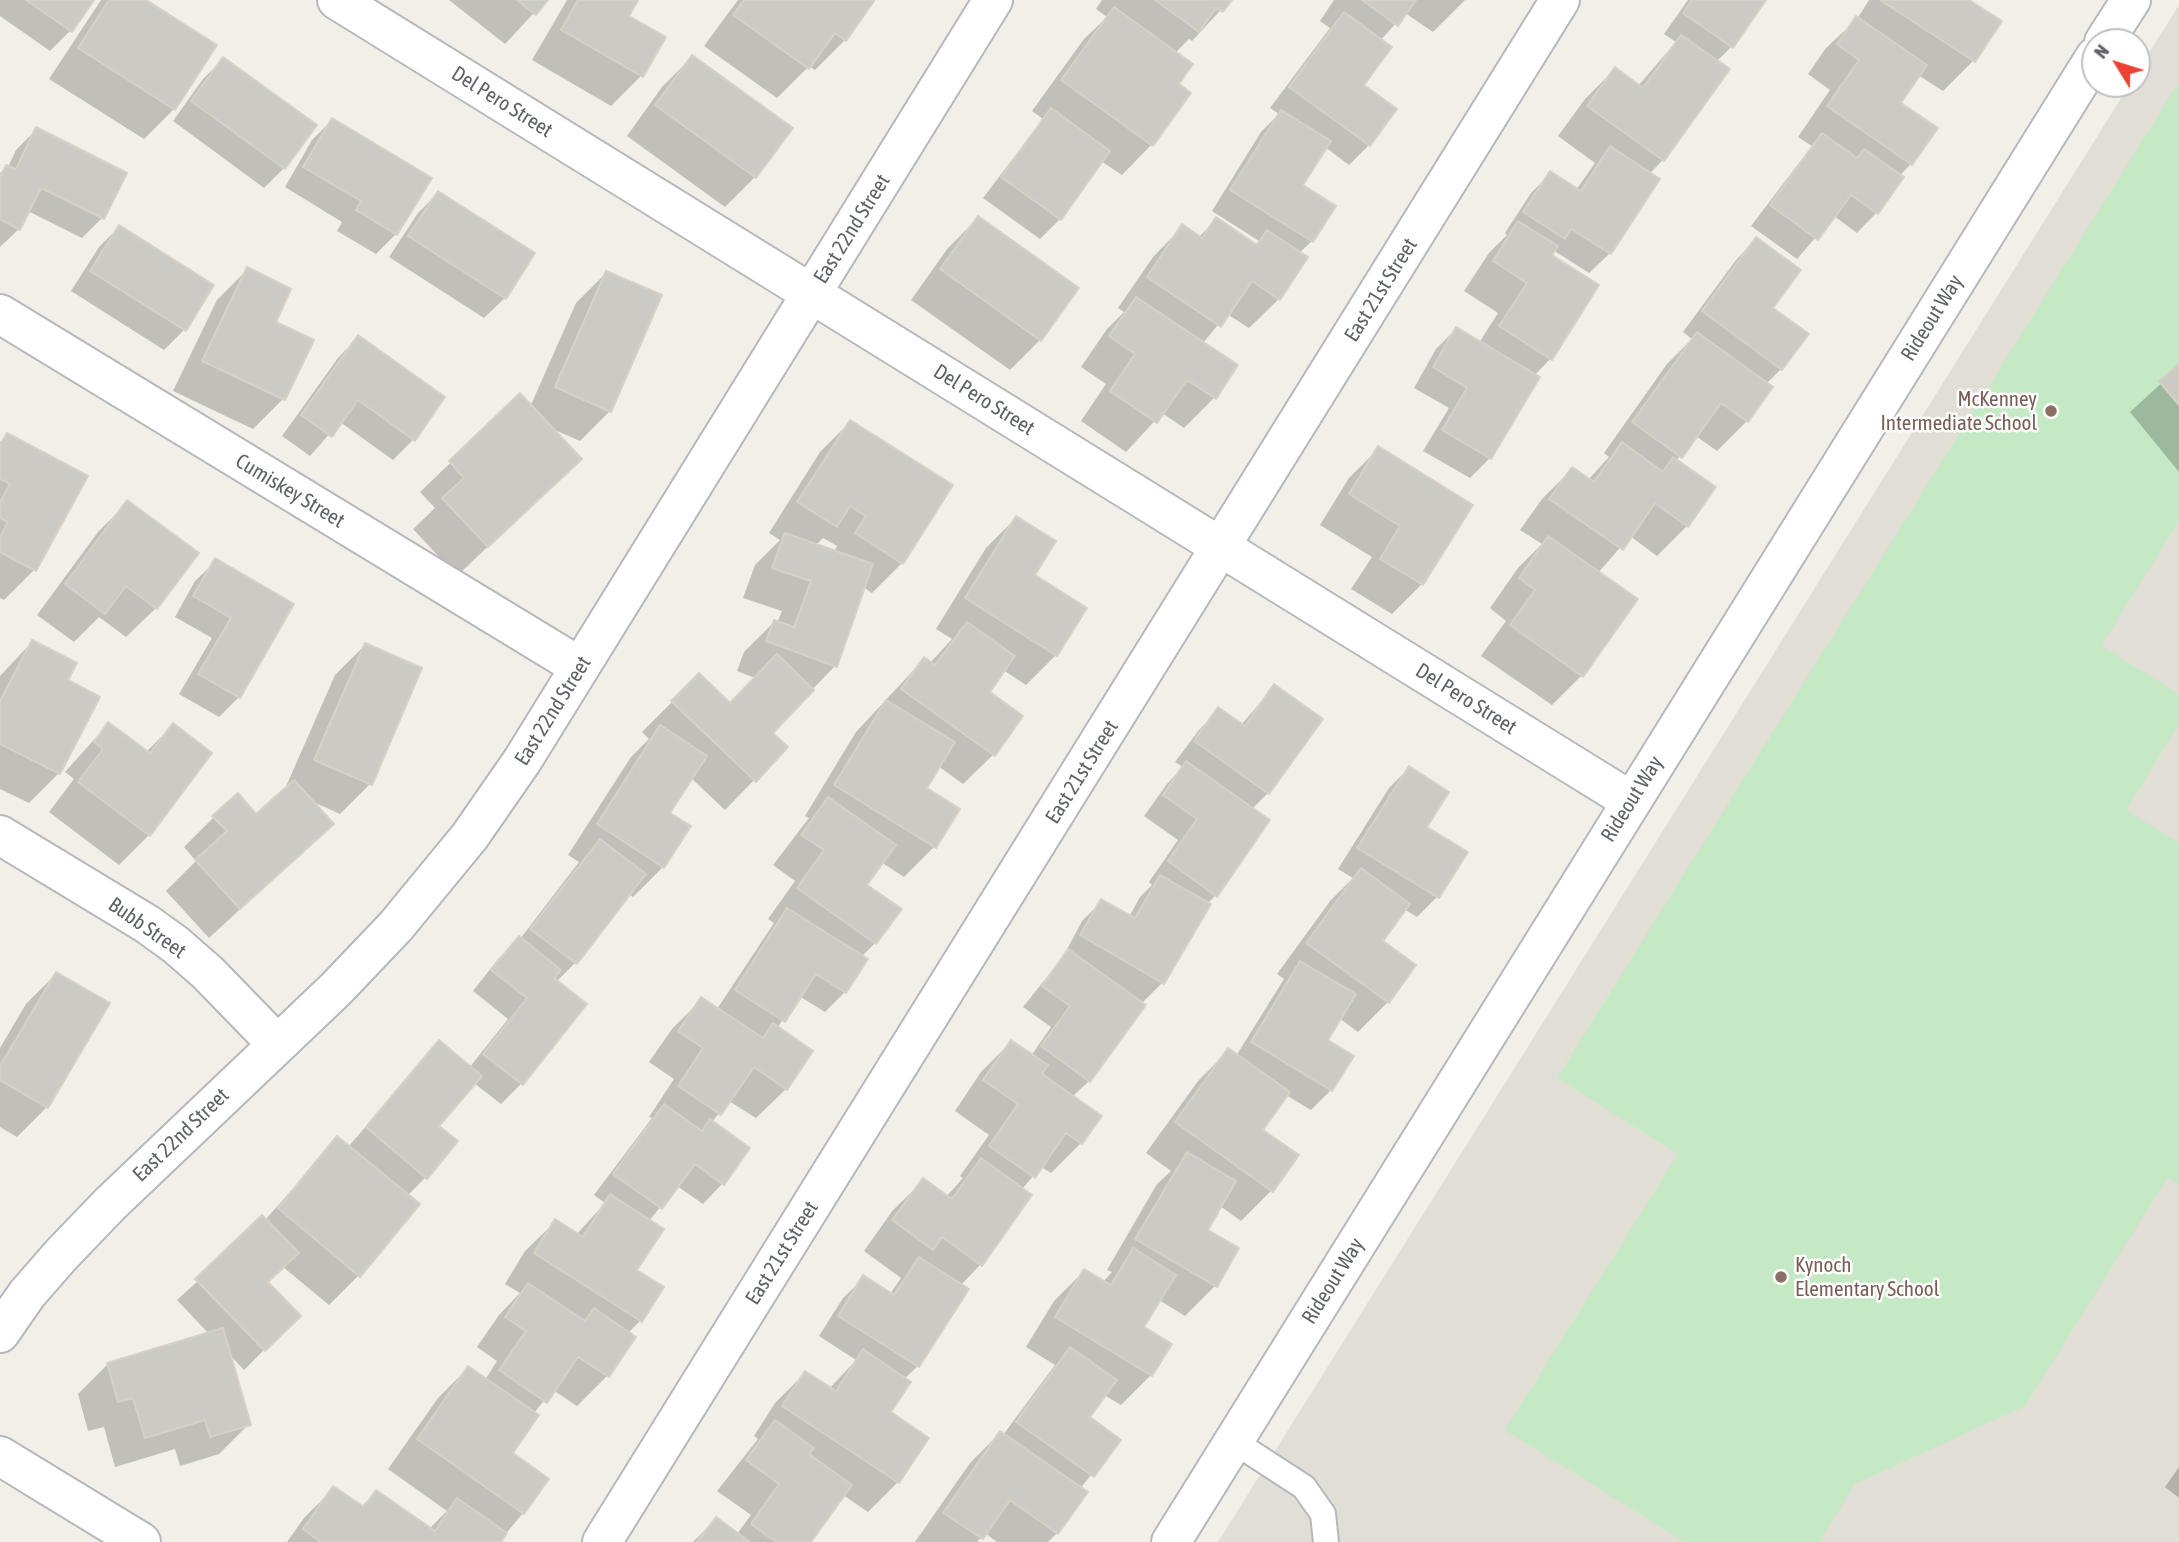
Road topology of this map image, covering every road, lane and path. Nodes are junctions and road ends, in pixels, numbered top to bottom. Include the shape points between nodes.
1 (337, 0) edge
2 (993, 0) edge
3 (1560, 0) edge
4 (2130, 0) edge
5 (2113, 28) edge
6 (2081, 79) edge
7 (812, 294) junction
8 (0, 314) edge
9 (1223, 546) junction
10 (580, 667) junction
11 (1631, 801) junction
12 (0, 835) edge
13 (277, 1044) junction
14 (0, 1333) edge
15 (1233, 1441) junction
16 (0, 1456) edge
17 (1325, 1534) edge
18 (141, 1542) edge
19 (602, 1542) edge
20 (1171, 1542) edge
21 (1348, 1542) edge

1 - 7 street, Del Pero Street
2 - 7 street, East 22nd Street
3 - 9 street, East 21st Street
4 - 5 street
6 - 11 street, Rideout Way
7 - 9 street, Del Pero Street
7 - 10 street, East 22nd Street
8 - 10 street, Cumiskey Street
9 - 11 street, Del Pero Street
9 - 19 street, East 21st Street
10 - 13 street, East 22nd Street via 470,836 396,926
11 - 15 street, Rideout Way
12 - 13 street, Bubb Street via 176,945
13 - 14 street, East 22nd Street via 110,1203 27,1294
15 - 17 lane via 1304,1487 1323,1514
15 - 20 street, Rideout Way
16 - 18 street
17 - 21 lane

